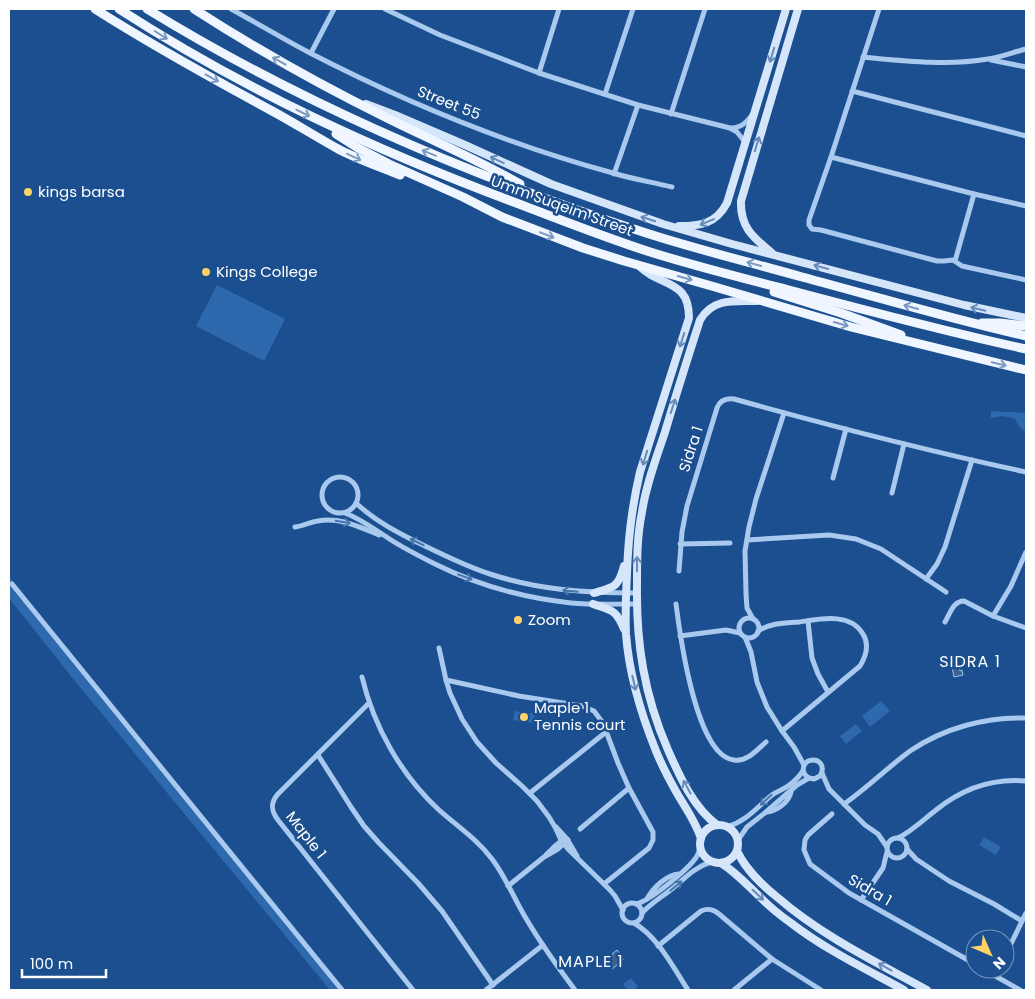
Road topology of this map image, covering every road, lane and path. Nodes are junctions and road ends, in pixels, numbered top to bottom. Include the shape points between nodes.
1 (95, 9) edge
2 (120, 9) edge
3 (148, 9) edge
4 (194, 9) edge
5 (231, 9) edge
6 (334, 9) edge
7 (385, 9) edge
8 (559, 9) edge
9 (633, 9) edge
10 (705, 9) edge
11 (786, 9) edge
12 (798, 9) edge
13 (879, 9) edge
14 (1026, 49) edge
15 (311, 53) junction
16 (863, 57) junction
17 (988, 59) junction
18 (1026, 67) edge
19 (539, 73) junction
20 (852, 91) junction
21 (605, 94) junction
22 (347, 98) junction
23 (638, 105) junction
24 (756, 108) junction
25 (671, 114) junction
26 (321, 122) junction
27 (730, 128) junction
28 (1026, 136) edge
29 (746, 142) junction
30 (831, 157) junction
31 (614, 174) junction
32 (672, 187) dead end
33 (974, 194) junction
34 (540, 196) junction
35 (1026, 206) edge
36 (502, 217) junction
37 (669, 226) junction
38 (774, 254) junction
39 (954, 261) junction
40 (638, 266) junction
41 (718, 271) junction
42 (1026, 280) edge
43 (764, 301) junction
44 (1026, 317) edge
45 (971, 323) junction
46 (1026, 326) edge
47 (1026, 336) edge
48 (922, 345) junction
49 (1026, 350) edge
50 (1026, 370) edge
51 (784, 413) junction
52 (846, 429) junction
53 (904, 444) junction
54 (972, 460) junction
55 (1026, 472) edge
56 (833, 478) dead end
57 (892, 493) dead end
58 (356, 503) junction
59 (345, 513) junction
60 (295, 527) dead end
61 (388, 538) junction
62 (747, 540) junction
63 (730, 542) dead end
64 (680, 544) junction
65 (628, 550) junction
66 (1026, 552) edge
67 (679, 571) dead end
68 (926, 578) junction
69 (12, 584) dead end
70 (946, 592) dead end
71 (594, 593) junction
72 (626, 593) junction
73 (636, 593) junction
74 (593, 604) junction
75 (631, 604) junction
76 (676, 604) dead end
77 (746, 604) junction
78 (993, 616) junction
79 (755, 620) junction
80 (808, 621) junction
81 (740, 622) junction
82 (945, 622) dead end
83 (771, 625) junction
84 (1026, 628) edge
85 (726, 630) junction
86 (756, 633) junction
87 (626, 635) junction
88 (742, 635) junction
89 (680, 636) junction
90 (439, 648) dead end
91 (751, 652) junction
92 (362, 677) dead end
93 (446, 680) junction
94 (828, 692) junction
95 (369, 703) junction
96 (1026, 718) edge
97 (782, 731) junction
98 (606, 732) junction
99 (766, 742) dead end
100 (794, 747) junction
101 (318, 754) junction
102 (812, 760) junction
103 (804, 768) junction
104 (822, 773) junction
105 (811, 779) junction
106 (1026, 781) edge
107 (629, 788) junction
108 (829, 789) junction
109 (530, 794) junction
110 (844, 804) junction
111 (832, 814) dead end
112 (717, 825) junction
113 (916, 826) junction
114 (727, 827) junction
115 (580, 829) dead end
116 (878, 834) junction
117 (701, 838) junction
118 (896, 838) junction
119 (565, 840) junction
120 (738, 840) junction
121 (906, 846) junction
122 (700, 848) junction
123 (887, 849) junction
124 (737, 851) junction
125 (899, 857) junction
126 (711, 862) junction
127 (920, 862) junction
128 (721, 863) junction
129 (883, 868) junction
130 (604, 884) junction
131 (508, 886) junction
132 (615, 896) junction
133 (861, 900) junction
134 (633, 904) junction
135 (623, 910) junction
136 (1026, 913) edge
137 (642, 915) junction
138 (1022, 921) junction
139 (634, 923) junction
140 (647, 932) junction
141 (1015, 935) edge
142 (543, 945) junction
143 (658, 946) junction
144 (965, 958) edge
145 (772, 959) junction
146 (1001, 979) edge
147 (493, 985) junction
148 (342, 990) edge
149 (414, 990) edge
150 (486, 990) edge
151 (575, 990) edge
152 (688, 990) edge
153 (734, 990) edge
154 (821, 990) edge
155 (904, 990) edge
156 (927, 990) edge
157 (1020, 990) edge

1 -> 36 main road, Umm Suqeim Street via 339,149
2 -> 26 main road, Umm Suqeim Street via 219,69
34 -> 3 main road, Umm Suqeim Street via 419,149 323,106
22 -> 4 main road, Umm Suqeim Street
5 - 15 street, Street 55
6 - 15 street
7 - 19 street via 440,35
8 - 19 street
9 - 21 street
10 - 25 street
11 -> 24 street
38 -> 12 street via 745,226 741,201
13 - 16 street
14 - 17 street
15 - 31 street, Street 55 via 444,115
16 - 17 street via 927,63
16 - 20 street
17 - 18 street
19 - 21 street
20 - 28 street
20 - 30 street
21 - 23 street
22 - 34 main road, Umm Suqeim Street via 483,164
37 -> 22 street via 551,184 403,118
23 - 25 street
23 - 31 street
24 - 27 street via 746,123
24 - 29 street
25 - 27 street
26 - 36 main road via 379,159
26 - 41 main road, Umm Suqeim Street via 431,170 569,224
27 - 29 street
29 -> 37 street via 722,212 696,226
30 - 33 street
30 - 39 street via 809,220 812,229 944,262
31 - 32 street, Street 55
33 - 35 street
33 - 39 street
45 -> 34 main road, Umm Suqeim Street via 675,242
36 -> 40 main road
37 - 38 street
44 -> 38 street via 964,305
39 - 42 street via 962,266
40 -> 43 main road
40 -> 65 street via 682,293 688,305 689,318 640,472
41 - 48 main road via 753,286 866,322
41 - 49 main road, Umm Suqeim Street
43 -> 48 main road
73 -> 43 street via 638,533 647,487 700,320 711,308 723,302
45 - 46 main road
45 - 47 main road, Umm Suqeim Street
48 -> 50 main road
51 - 52 street, Sidra 1
51 - 62 street via 756,499
51 - 64 street, Sidra 1 via 730,398 719,404 688,499
52 - 53 street, Sidra 1
52 - 56 street
53 - 54 street, Sidra 1
53 - 57 street
54 - 55 street, Sidra 1
54 - 68 street via 945,547
58 - 59 street
58 - 59 street via 358,493 354,483 340,477 328,482 322,493 323,501 334,512
71 -> 58 street via 530,585 469,566 412,540 377,520
59 - 61 street
60 -> 61 street via 316,521 336,521 355,524
61 -> 74 street via 436,565 502,590
62 - 68 street via 829,535 849,538 881,549
62 - 77 street
63 - 64 street
64 - 67 street, Sidra 1
65 - 71 street via 619,581 613,587
65 - 72 street
66 - 78 street
68 - 70 street
69 - 148 street
71 - 72 street
72 - 73 street
72 - 75 street
73 - 75 street
74 - 75 street
74 - 87 street via 618,616
75 - 87 street
112 -> 75 street via 694,800 665,743 643,672
76 - 89 street
77 - 79 street
77 - 81 street
78 - 82 street via 961,601 956,603
78 - 84 street
79 - 81 street via 747,618
79 - 83 street
79 - 86 street via 758,624
80 - 83 street
80 - 94 street via 812,658
80 - 94 street via 832,618 849,621 866,638 866,652 860,666
81 - 85 street
81 - 88 street
83 - 86 street
85 - 88 street
85 - 89 street
86 - 88 street via 748,638
86 - 91 street
87 -> 117 street via 634,684 648,730 667,775 690,812
88 - 91 street
89 - 99 street via 691,690 715,748 727,758 740,760 752,755
90 - 93 street
91 - 97 street via 767,707
92 - 95 street
93 - 98 street via 586,707 598,715
93 - 109 street via 462,719 477,742
94 - 97 street
95 - 101 street, Maple 1
95 - 131 street via 406,773 438,809 482,847
96 - 110 street via 975,722 941,734 910,752
97 - 100 street
98 - 107 street
98 - 109 street
100 - 102 street
100 - 103 street
101 - 147 street via 357,816 442,911
101 - 149 street, Maple 1 via 274,798 272,812
102 - 103 street via 808,760
102 - 104 street via 822,765
103 - 105 street via 804,774
103 -> 114 street via 797,779 774,793 748,818
104 - 105 street
104 - 108 street
105 - 108 street
105 - 120 street via 800,783 791,791 789,798 774,811 766,812
106 - 113 street via 1002,781 973,788 946,802
107 - 115 street
107 - 130 street via 651,828 653,840 649,848
108 - 110 street
109 - 119 street
110 - 116 street
111 - 133 street, Sidra 1 via 808,835 805,855 810,864
112 - 114 street
112 - 117 street via 705,831
113 - 118 street
113 - 121 street
114 - 120 street
116 - 118 street
116 - 123 street
117 - 122 street
118 - 121 street via 903,840
118 - 123 street via 889,841
119 - 130 street
119 - 131 street
120 - 124 street
121 - 125 street via 906,852
121 - 127 street
122 - 126 street
122 - 134 street via 697,856 679,874 666,878 652,890 647,900
123 - 125 street via 891,856
123 - 129 street
124 - 128 street via 731,859
156 -> 124 street via 800,916 745,867
125 - 127 street
125 - 129 street
126 - 128 street
137 -> 126 street via 652,903 694,870
127 - 138 street
128 -> 155 street via 810,937
129 - 133 street
130 - 132 street
131 - 142 street
132 - 134 street
132 - 135 street
133 - 144 street, Sidra 1
134 - 135 street
134 - 137 street via 641,909
135 - 139 street via 623,918
136 - 138 street
137 - 139 street
137 - 140 street
138 - 141 street
139 - 140 street
140 - 143 street
142 - 147 street
142 - 151 street
143 - 145 street via 697,914 709,909
143 - 152 street
145 - 153 street
145 - 154 street
146 - 157 street
147 - 150 street

